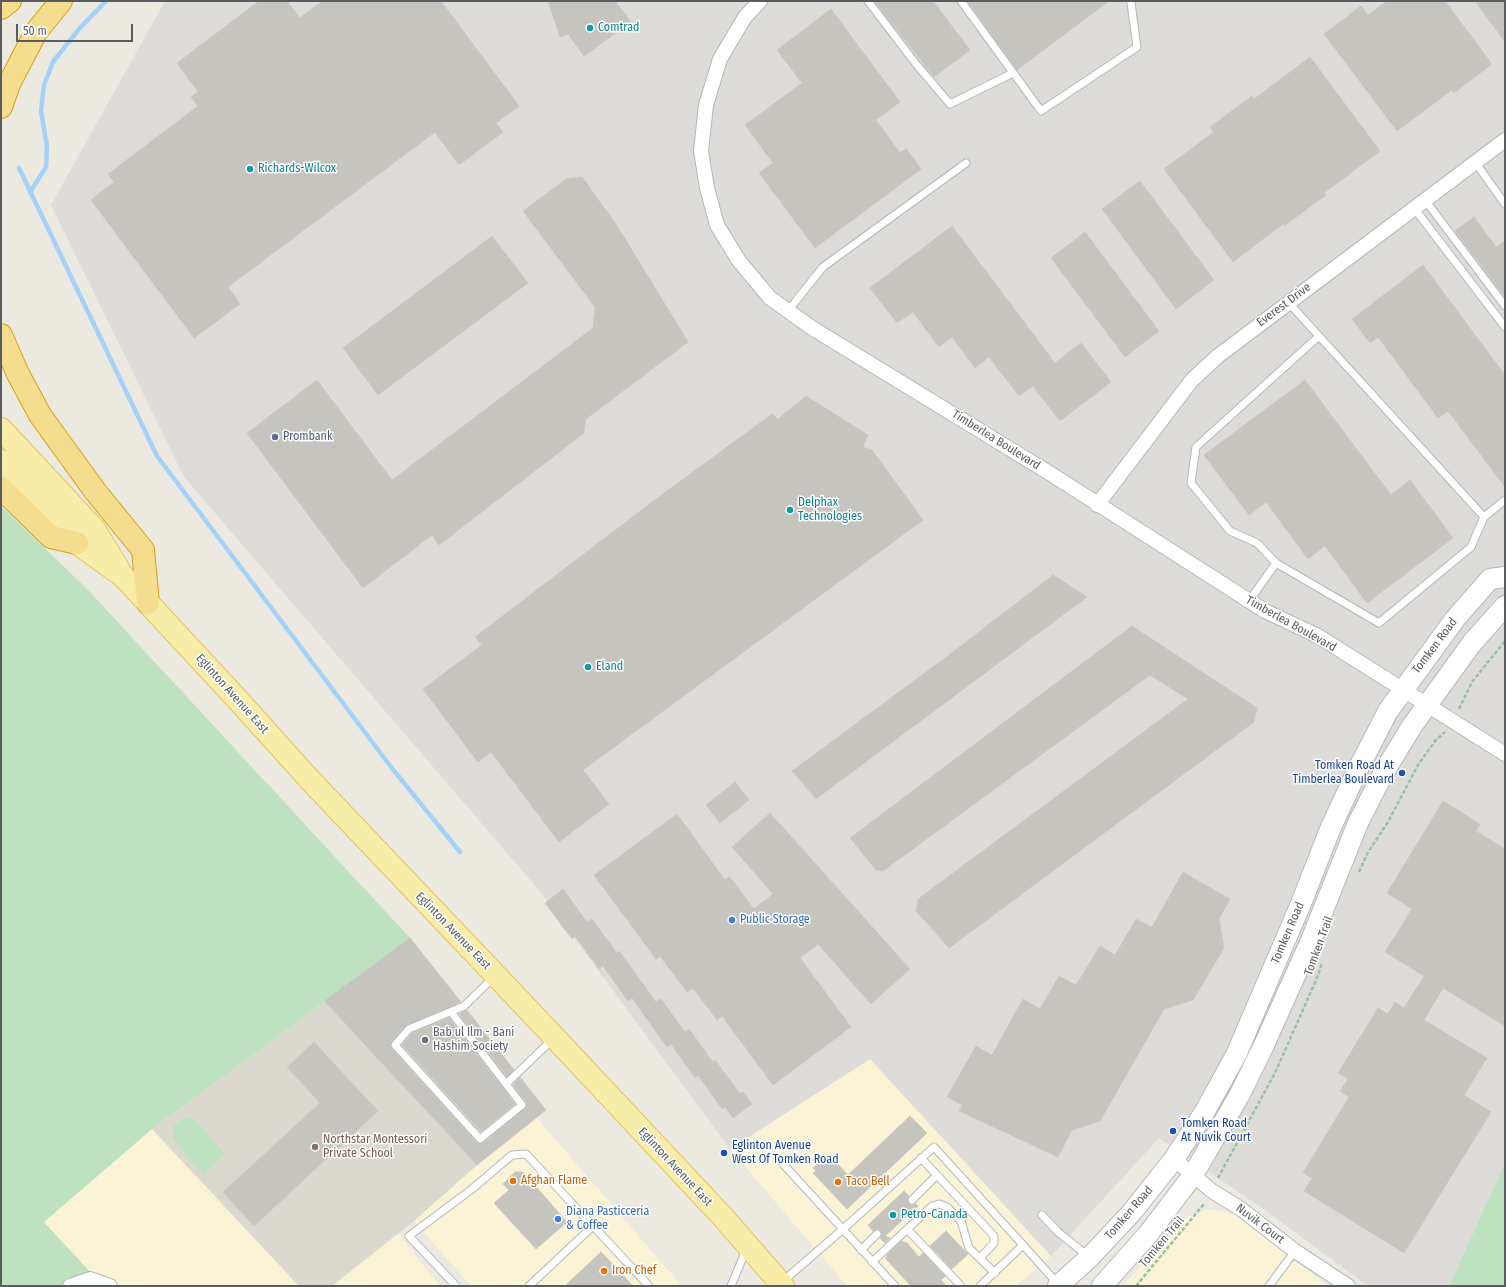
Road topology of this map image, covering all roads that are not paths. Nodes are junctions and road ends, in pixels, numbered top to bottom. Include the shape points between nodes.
1 (10, 1) edge
2 (61, 1) edge
3 (760, 1) edge
4 (868, 1) edge
5 (961, 1) edge
6 (1131, 2) edge
7 (1, 8) edge
8 (1014, 73) junction
9 (1, 107) edge
10 (1505, 140) edge
11 (1475, 162) junction
12 (966, 163) dead end
13 (1419, 204) junction
14 (1505, 204) edge
15 (1288, 302) junction
16 (1505, 306) edge
17 (787, 312) junction
18 (1505, 327) edge
19 (1, 335) edge
20 (1319, 336) junction
21 (1, 429) edge
22 (1, 461) edge
23 (1, 488) edge
24 (1505, 500) edge
25 (1097, 505) junction
26 (1484, 517) junction
27 (77, 543) junction
28 (1276, 563) junction
29 (123, 576) junction
30 (1505, 577) edge
31 (1249, 601) junction
32 (148, 603) junction
33 (1505, 606) edge
34 (1402, 691) junction
35 (1427, 706) junction
36 (1505, 754) edge
37 (496, 976) junction
38 (451, 1012) junction
39 (555, 1038) junction
40 (506, 1084) junction
41 (921, 1158) junction
42 (1174, 1159) junction
43 (784, 1165) dead end
44 (1193, 1175) junction
45 (937, 1176) junction
46 (912, 1200) dead end
47 (1042, 1215) dead end
48 (593, 1226) junction
49 (842, 1230) junction
50 (907, 1230) junction
51 (876, 1234) dead end
52 (1023, 1245) junction
53 (748, 1246) junction
54 (861, 1250) junction
55 (1295, 1251) junction
56 (1090, 1257) junction
57 (980, 1258) junction
58 (872, 1262) junction
59 (995, 1273) junction
60 (782, 1284) edge
61 (70, 1286) edge
62 (110, 1286) edge
63 (456, 1286) edge
64 (529, 1286) edge
65 (649, 1286) edge
66 (731, 1286) edge
67 (895, 1286) edge
68 (961, 1286) edge
69 (980, 1286) edge
70 (1059, 1286) edge
71 (1102, 1286) edge
72 (1269, 1286) edge
73 (1348, 1286) edge

1 - 7 highway
2 - 9 highway via 36,32 9,84
3 - 17 street, Timberlea Boulevard via 745,17 720,59 706,105 701,151 717,225 739,262 770,298
4 - 8 lane via 950,104
5 - 8 lane
6 - 8 lane via 1137,47 1041,111
10 - 11 street, Everest Drive
11 - 13 street, Everest Drive
11 - 14 lane
12 - 17 lane via 823,267
13 - 15 street, Everest Drive
13 - 16 lane
13 - 18 lane
15 - 20 lane
15 - 25 street, Everest Drive via 1218,356 1192,380
17 - 25 street, Timberlea Boulevard via 1051,474
19 - 32 highway via 40,416 94,492 142,550
20 - 26 lane
20 - 28 lane via 1196,447 1191,483 1230,531 1258,543
21 - 29 main road, Eglinton Avenue East via 94,528
22 - 27 main road, Eglinton Avenue East
23 - 27 highway via 51,536
24 - 26 lane
25 - 31 street, Timberlea Boulevard
26 - 28 lane via 1471,547 1378,623
27 - 29 main road, Eglinton Avenue East
28 - 31 lane
29 - 32 main road, Eglinton Avenue East
30 - 34 main road, Tomken Road via 1490,579 1455,619
31 - 34 street, Timberlea Boulevard via 1318,636
32 - 37 main road, Eglinton Avenue East via 310,780
33 - 35 main road, Tomken Road via 1472,643
34 - 35 street, Timberlea Boulevard
34 - 42 main road, Tomken Road via 1388,711 1331,827 1236,1055 1204,1113
35 - 36 street, Timberlea Boulevard
35 - 44 main road, Tomken Road via 1384,772 1358,824 1312,938 1264,1045 1240,1094
37 - 38 lane via 464,1006
37 - 39 main road, Eglinton Avenue East
38 - 40 lane
38 - 40 lane via 409,1029 395,1045 480,1139 522,1105
39 - 40 lane
39 - 53 main road, Eglinton Avenue East
41 - 45 lane
41 - 49 lane
41 - 52 lane via 934,1147
42 - 44 street, Nuvik Court
42 - 56 main road, Tomken Road via 1132,1212
43 - 49 lane
44 - 55 street, Nuvik Court
44 - 71 main road, Tomken Road via 1149,1233
45 - 46 lane
45 - 57 lane via 994,1236 994,1244
47 - 56 lane via 1058,1232
48 - 63 lane via 526,1154 512,1155 409,1236
48 - 64 lane
48 - 65 lane
49 - 54 lane
49 - 60 lane
50 - 57 lane via 932,1206 945,1205 961,1221 968,1246
50 - 58 lane
50 - 68 lane
51 - 54 lane
52 - 59 lane
52 - 70 lane
53 - 60 main road, Eglinton Avenue East
53 - 66 lane
54 - 58 lane
55 - 72 lane
55 - 73 street, Nuvik Court
56 - 70 main road, Tomken Road
57 - 59 lane
58 - 67 lane
59 - 69 lane
61 - 62 street via 90,1279

